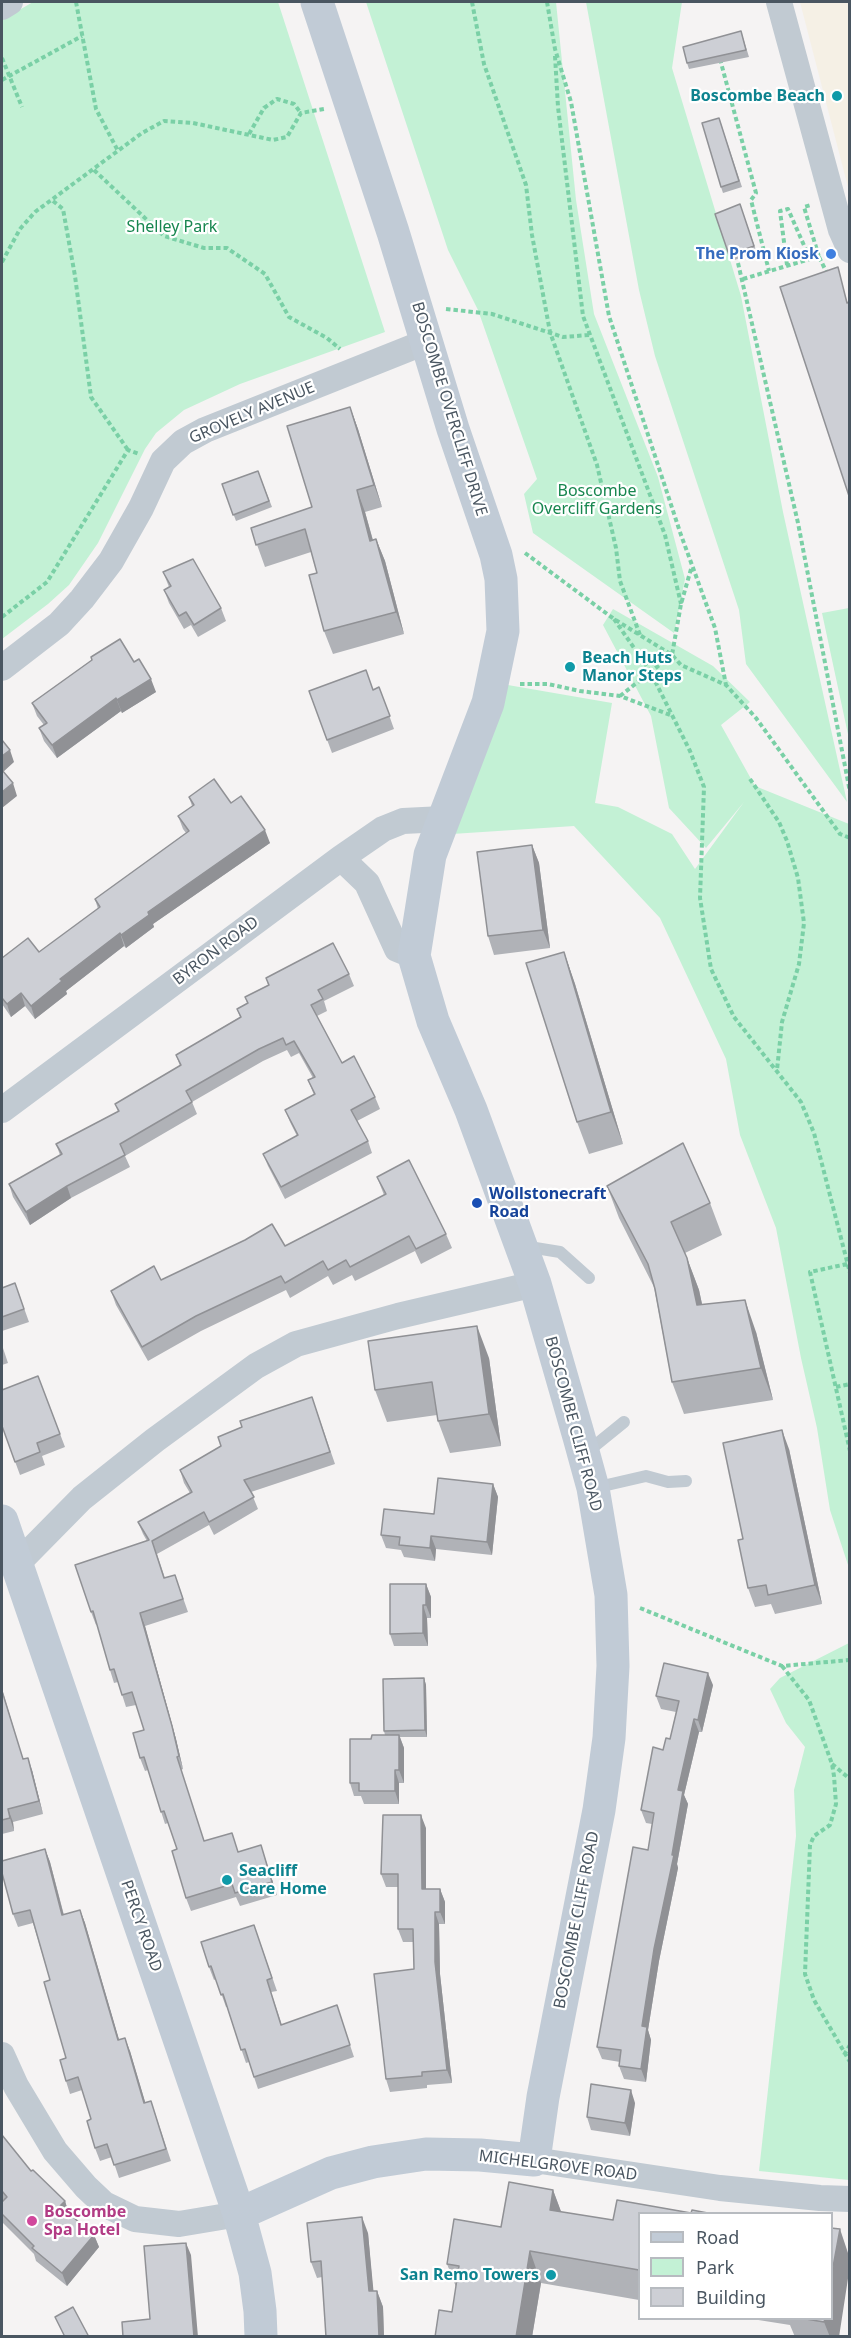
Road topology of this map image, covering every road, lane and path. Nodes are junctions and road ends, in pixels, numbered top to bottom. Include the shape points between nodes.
1 (10, 2) edge
2 (76, 2) edge
3 (317, 2) edge
4 (472, 2) edge
5 (547, 2) edge
6 (779, 2) edge
7 (2, 7) edge
8 (82, 36) junction
9 (718, 48) edge
10 (555, 49) junction
11 (2, 58) edge
12 (9, 75) junction
13 (2, 80) edge
14 (22, 108) dead end
15 (249, 134) junction
16 (118, 151) junction
17 (94, 170) junction
18 (53, 201) junction
19 (819, 202) dead end
20 (755, 218) junction
21 (747, 220) edge
22 (849, 250) edge
23 (819, 257) junction
24 (810, 259) junction
25 (2, 262) edge
26 (738, 263) dead end
27 (788, 265) junction
28 (769, 271) junction
29 (828, 275) edge
30 (743, 279) junction
31 (416, 304) junction
32 (550, 332) junction
33 (589, 335) junction
34 (428, 341) junction
35 (363, 367) junction
36 (128, 450) junction
37 (162, 461) junction
38 (496, 555) junction
39 (692, 568) junction
40 (681, 604) junction
41 (2, 617) edge
42 (614, 619) junction
43 (640, 635) junction
44 (672, 655) junction
45 (2, 668) edge
46 (650, 671) junction
47 (518, 684) dead end
48 (726, 685) junction
49 (620, 696) junction
50 (673, 716) junction
51 (750, 779) dead end
52 (849, 792) edge
53 (443, 819) junction
54 (849, 838) edge
55 (341, 858) junction
56 (414, 956) junction
57 (777, 1070) junction
58 (2, 1110) edge
59 (521, 1245) junction
60 (848, 1264) edge
61 (849, 1273) edge
62 (590, 1278) dead end
63 (535, 1284) junction
64 (849, 1384) edge
65 (836, 1387) junction
66 (624, 1422) dead end
67 (849, 1449) edge
68 (583, 1455) junction
69 (686, 1481) dead end
70 (593, 1488) junction
71 (2, 1521) edge
72 (14, 1578) edge
73 (611, 1595) junction
74 (849, 1660) edge
75 (782, 1666) junction
76 (832, 1764) junction
77 (849, 1779) edge
78 (849, 2045) edge
79 (2, 2055) edge
80 (844, 2055) junction
81 (849, 2062) edge
82 (534, 2160) junction
83 (849, 2199) edge
84 (239, 2214) junction
85 (261, 2337) edge

1 - 7 street
2 - 8 path
3 - 31 street, BOSCOMBE OVERCLIFF DRIVE
4 - 32 path via 484,64 526,185
5 - 10 path
6 - 22 street
8 - 12 path
8 - 16 path via 96,109
9 - 20 path via 756,193 751,200
10 - 33 path via 559,118 583,316
10 - 39 path via 571,102 609,316
11 - 12 path
12 - 13 path
12 - 14 path
15 - 15 path via 283,140 301,113 294,104 277,99 264,108
15 - 16 path via 164,121
16 - 17 path
17 - 18 path
17 - 35 path via 164,236 204,248 227,248 265,274 289,317 327,339
18 - 25 path via 35,212 20,229
18 - 36 path via 63,209 91,397
19 - 23 path via 804,207
20 - 21 path
20 - 28 path
23 - 24 path
23 - 29 path
24 - 27 path
24 - 27 path via 788,209 780,211
26 - 30 path
27 - 28 path
28 - 30 path
30 - 52 path via 798,523
31 - 32 path via 492,314
31 - 34 street, BOSCOMBE OVERCLIFF DRIVE
32 - 33 path via 563,337
32 - 43 path via 597,465 620,581
33 - 40 path via 665,535
34 - 35 street, GROVELY AVENUE
34 - 38 street, BOSCOMBE OVERCLIFF DRIVE
35 - 37 street, GROVELY AVENUE via 205,430 183,442
36 - 37 path
36 - 41 path via 47,582
37 - 45 street, GROVELY AVENUE via 111,561 82,599 59,624
38 - 42 path via 522,551
38 - 53 street, BOSCOMBE OVERCLIFF DRIVE via 503,631 488,703
39 - 40 path
39 - 48 path via 715,628
40 - 44 path
42 - 43 path
42 - 46 path
43 - 44 path
44 - 46 path
44 - 48 path via 681,665
46 - 49 path
46 - 50 path
47 - 49 path via 548,684
48 - 54 path via 756,718 840,834
49 - 50 path
50 - 57 path via 704,788 700,898 711,969 734,1017
51 - 57 path via 779,822 790,849 804,923 799,964 782,1022
53 - 55 street, BYRON ROAD via 403,821
53 - 56 street, BOSCOMBE CLIFF ROAD via 430,855
55 - 56 street via 367,884 397,949
55 - 58 street, BYRON ROAD
56 - 59 street, BOSCOMBE CLIFF ROAD via 433,1021
57 - 60 path via 801,1101 814,1133
59 - 62 lane via 560,1252
59 - 63 street, BOSCOMBE CLIFF ROAD
60 - 61 path
60 - 65 path via 810,1272
63 - 68 street, BOSCOMBE CLIFF ROAD
63 - 72 street via 296,1344 155,1440 82,1498
64 - 65 path
65 - 67 path
66 - 68 lane
68 - 70 street, BOSCOMBE CLIFF ROAD
69 - 70 lane via 668,1482 646,1476
70 - 73 street, BOSCOMBE CLIFF ROAD
71 - 72 street, PERCY ROAD
72 - 84 street, PERCY ROAD
73 - 75 path
73 - 82 street, BOSCOMBE CLIFF ROAD via 609,1738
74 - 75 path
75 - 76 path via 809,1700
76 - 77 path
76 - 80 path via 836,1803 830,1825 814,1836 810,1845 805,1974 814,2000
78 - 80 path
79 - 84 street via 55,2151 104,2204 135,2219 179,2224
80 - 81 path
82 - 83 street, MICHELGROVE ROAD via 720,2188
82 - 84 street, MICHELGROVE ROAD via 426,2154 373,2162 331,2173
84 - 85 street, PERCY ROAD via 255,2273

